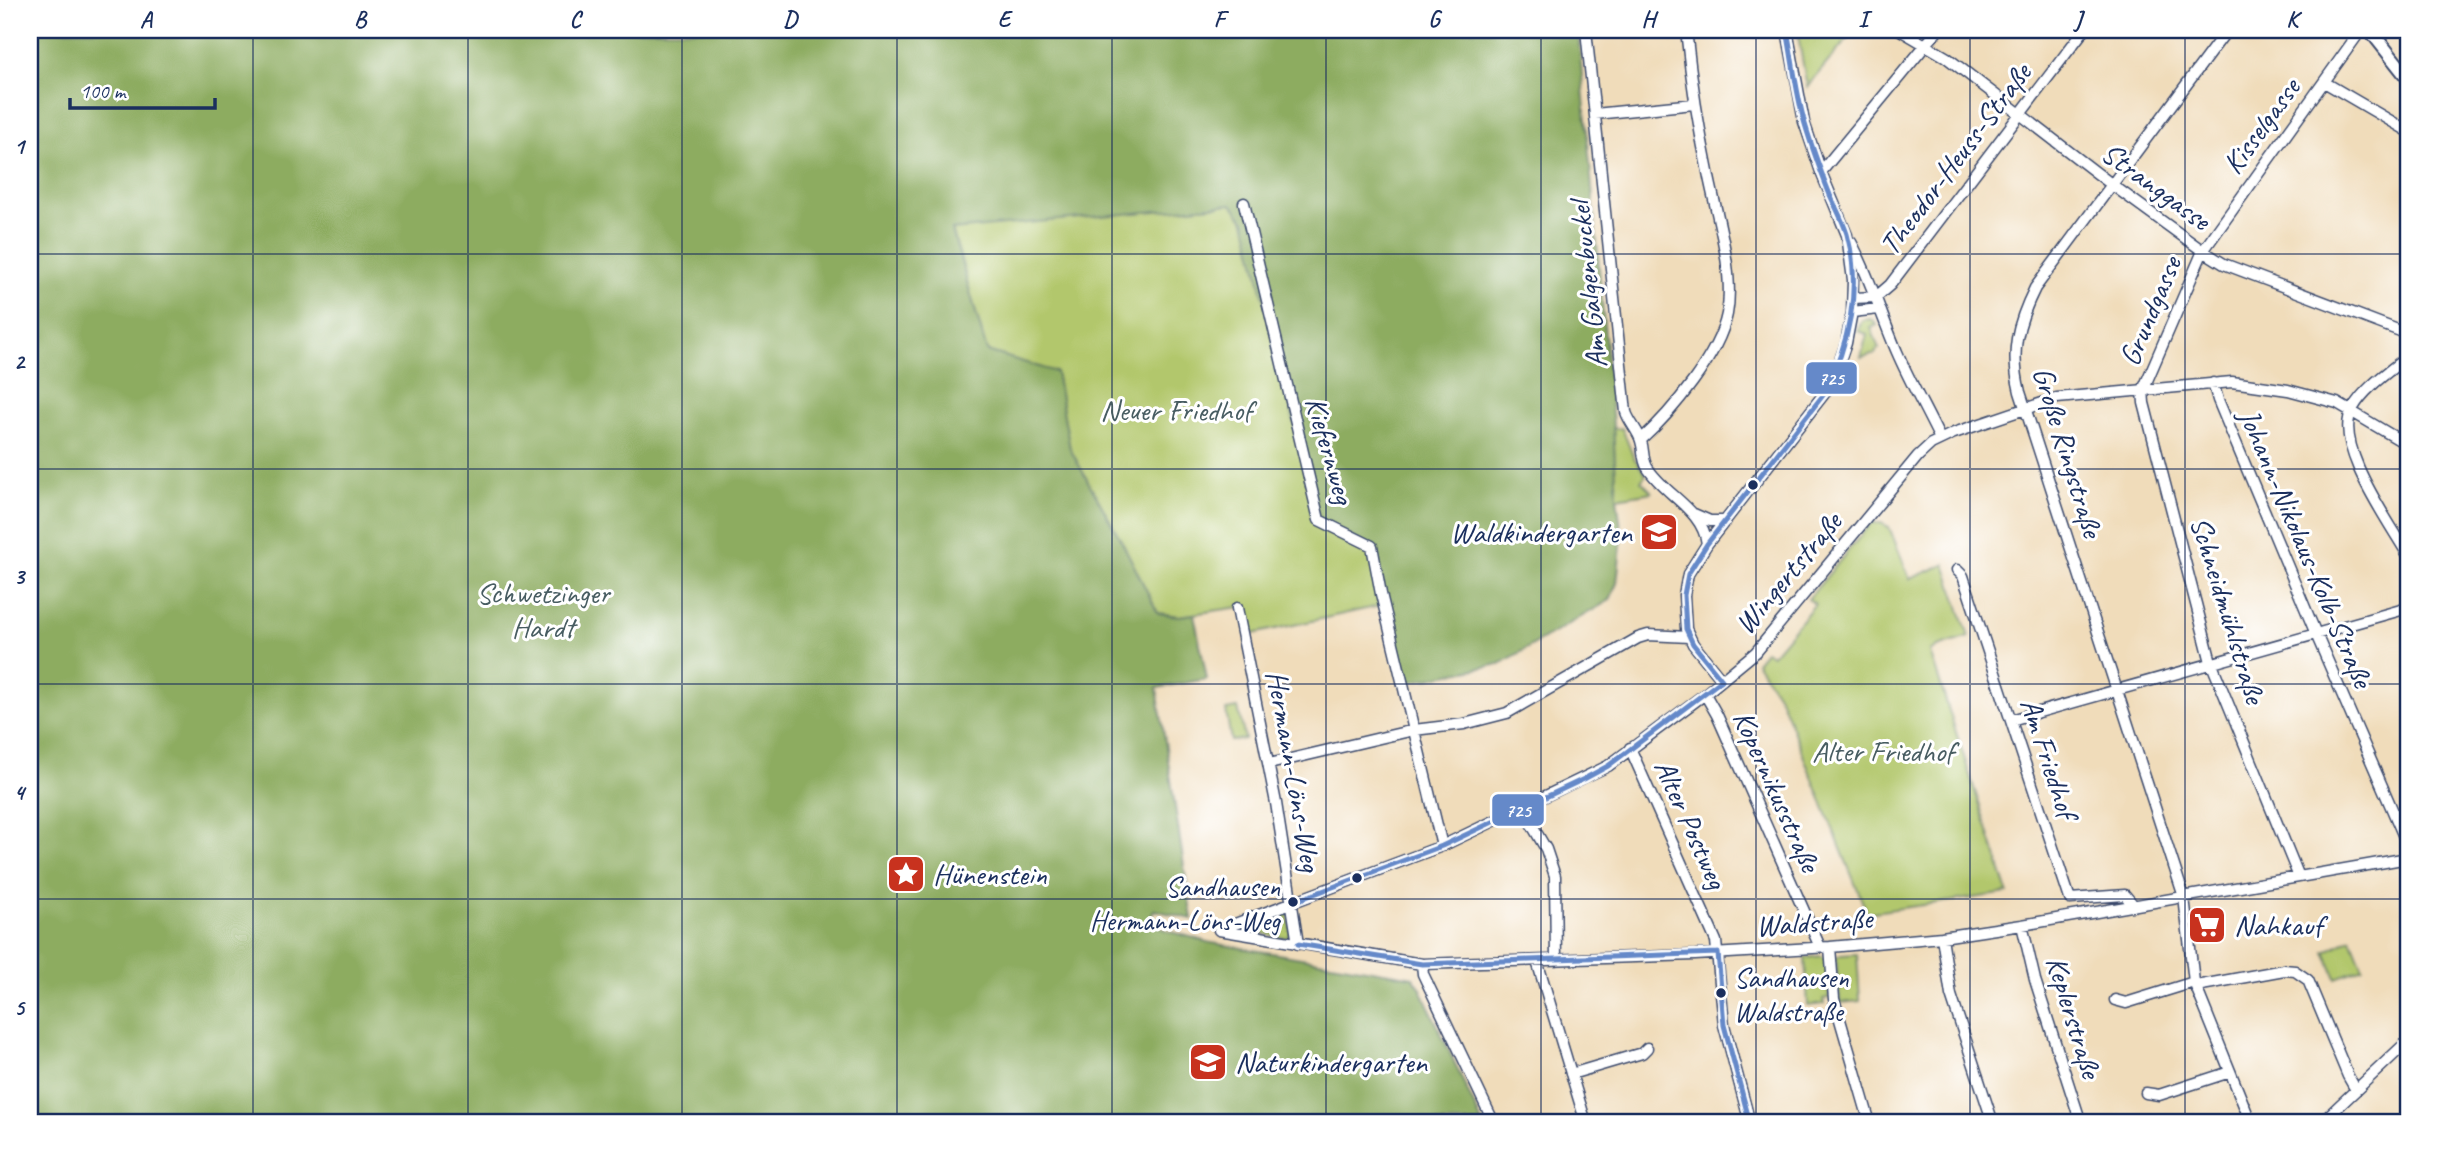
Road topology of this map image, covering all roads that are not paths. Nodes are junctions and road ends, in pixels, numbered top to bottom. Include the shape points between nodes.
1 (1586, 30) edge
2 (1686, 30) edge
3 (1787, 30) edge
4 (1900, 30) edge
5 (1938, 30) edge
6 (2084, 30) edge
7 (2227, 30) edge
8 (2361, 30) edge
9 (2370, 30) edge
10 (1927, 44) junction
11 (2408, 78) edge
12 (2324, 82) junction
13 (1694, 104) junction
14 (1595, 114) junction
15 (2020, 115) junction
16 (2408, 131) edge
17 (1821, 172) junction
18 (2111, 184) junction
19 (1244, 203) dead end
20 (1847, 235) junction
21 (2203, 251) junction
22 (1876, 297) junction
23 (1853, 298) junction
24 (1879, 309) junction
25 (1852, 312) junction
26 (2408, 334) edge
27 (2408, 356) edge
28 (2213, 383) junction
29 (2143, 390) junction
30 (2026, 409) junction
31 (2351, 411) junction
32 (1940, 439) junction
33 (1641, 440) junction
34 (2408, 445) edge
35 (1691, 512) junction
36 (1726, 521) junction
37 (1707, 544) junction
38 (2408, 555) edge
39 (1956, 570) dead end
40 (1237, 608) dead end
41 (2408, 608) edge
42 (2316, 634) junction
43 (1689, 638) junction
44 (2211, 662) junction
45 (1722, 680) junction
46 (2118, 689) junction
47 (1705, 694) junction
48 (2011, 720) junction
49 (1415, 730) junction
50 (1630, 748) junction
51 (1269, 764) junction
52 (1522, 808) junction
53 (1442, 846) junction
54 (2408, 846) edge
55 (2408, 858) edge
56 (2299, 877) junction
57 (2185, 897) junction
58 (1293, 902) junction
59 (2134, 906) junction
60 (2022, 925) junction
61 (1219, 930) joint
62 (1942, 937) junction
63 (1298, 944) junction
64 (1825, 947) junction
65 (1718, 953) junction
66 (1556, 960) junction
67 (1537, 961) junction
68 (1422, 964) junction
69 (2195, 984) junction
70 (2115, 1000) dead end
71 (2408, 1041) edge
72 (1647, 1048) dead end
73 (2230, 1072) junction
74 (1571, 1074) junction
75 (2356, 1090) junction
76 (2146, 1093) dead end
77 (1494, 1123) edge
78 (1586, 1123) edge
79 (1750, 1123) edge
80 (1871, 1123) edge
81 (1993, 1123) edge
82 (2081, 1123) edge
83 (2251, 1123) edge
84 (2321, 1123) edge

1 - 14 street, Am Galgenbuckel
2 - 13 street
3 - 17 street via 1804,122
4 - 10 street, Stranggasse
5 - 10 street
6 - 15 street, Theodor-Heuss-Straße
7 - 18 street, Große Ringstraße
8 - 12 street, Kisselgasse
9 - 11 street
10 - 15 street, Stranggasse
10 - 17 street
12 - 16 street
12 - 21 street, Kisselgasse
13 - 14 street
13 - 33 street via 1726,268 1727,314 1712,354
14 - 33 street, Am Galgenbuckel via 1626,412
15 - 18 street, Stranggasse
15 - 22 street, Theodor-Heuss-Straße via 1890,285
17 - 20 street
18 - 21 street, Stranggasse
18 - 30 street, Große Ringstraße via 2035,288 2020,323 2015,369
19 - 49 street, Kiefernweg via 1319,520 1372,546
20 - 22 street
20 - 23 street
21 - 26 street, Stranggasse via 2224,264
21 - 29 street, Grundgasse
22 - 23 street, Theodor-Heuss-Straße
22 - 24 street
23 - 25 street
24 - 25 street
24 - 32 street
25 - 36 street via 1837,369 1825,394
27 - 31 street
28 - 29 street, Wingertstraße
28 - 31 street, Wingertstraße via 2299,393
28 - 42 street, Johann-Nikolaus-Kolb-Straße
29 - 30 street, Wingertstraße via 2057,398
29 - 44 street, Schneidmühlstraße
30 - 32 street, Wingertstraße
30 - 46 street, Große Ringstraße
31 - 34 street, Wingertstraße
31 - 38 street via 2348,431 2356,465
32 - 45 street, Wingertstraße via 1911,463 1756,652
33 - 35 street, Am Galgenbuckel via 1650,472
35 - 36 street, Am Galgenbuckel via 1710,521
35 - 37 street, Am Galgenbuckel via 1703,528
36 - 37 street
37 - 43 street via 1686,584
39 - 48 street, Am Friedhof via 1964,576
40 - 51 street, Hermann-Löns-Weg
41 - 42 street
42 - 44 street
42 - 54 street, Johann-Nikolaus-Kolb-Straße
43 - 45 street
43 - 49 street via 1638,638 1507,713
44 - 46 street
44 - 56 street, Schneidmühlstraße
45 - 47 street, Wingertstraße
46 - 48 street
46 - 57 street, Große Ringstraße
47 - 50 street, Wingertstraße
47 - 64 street, Kopernikusstraße
48 - 59 street, Am Friedhof via 2070,899 2125,895
49 - 51 street
49 - 53 street, Kiefernweg
50 - 52 street, Wingertstraße via 1608,766
50 - 65 street, Alter Postweg
51 - 58 street, Hermann-Löns-Weg
52 - 53 street, Wingertstraße
52 - 66 street via 1546,849 1555,876
53 - 58 street, Wingertstraße
55 - 56 street, Waldstraße
56 - 57 street, Waldstraße
57 - 59 street, Waldstraße
57 - 69 street, Große Ringstraße
58 - 61 street, Wingertstraße
58 - 63 street, Hermann-Löns-Weg
59 - 60 street, Waldstraße
60 - 62 street, Waldstraße
60 - 82 street, Keplerstraße
61 - 63 street, Waldstraße
62 - 64 street, Waldstraße
62 - 81 street via 1951,995
63 - 68 street, Waldstraße
64 - 65 street, Waldstraße
64 - 80 street, Kopernikusstraße via 1834,999
65 - 66 street, Waldstraße
65 - 79 street, Alter Postweg via 1724,1026
66 - 67 street, Waldstraße
67 - 68 street, Waldstraße
67 - 74 street
68 - 77 street
69 - 70 street via 2126,1003
69 - 73 street, Große Ringstraße
69 - 75 street via 2284,970 2302,975 2312,987
71 - 75 street
72 - 74 street
73 - 76 street via 2159,1095
73 - 83 street, Große Ringstraße
74 - 78 street
75 - 84 street

